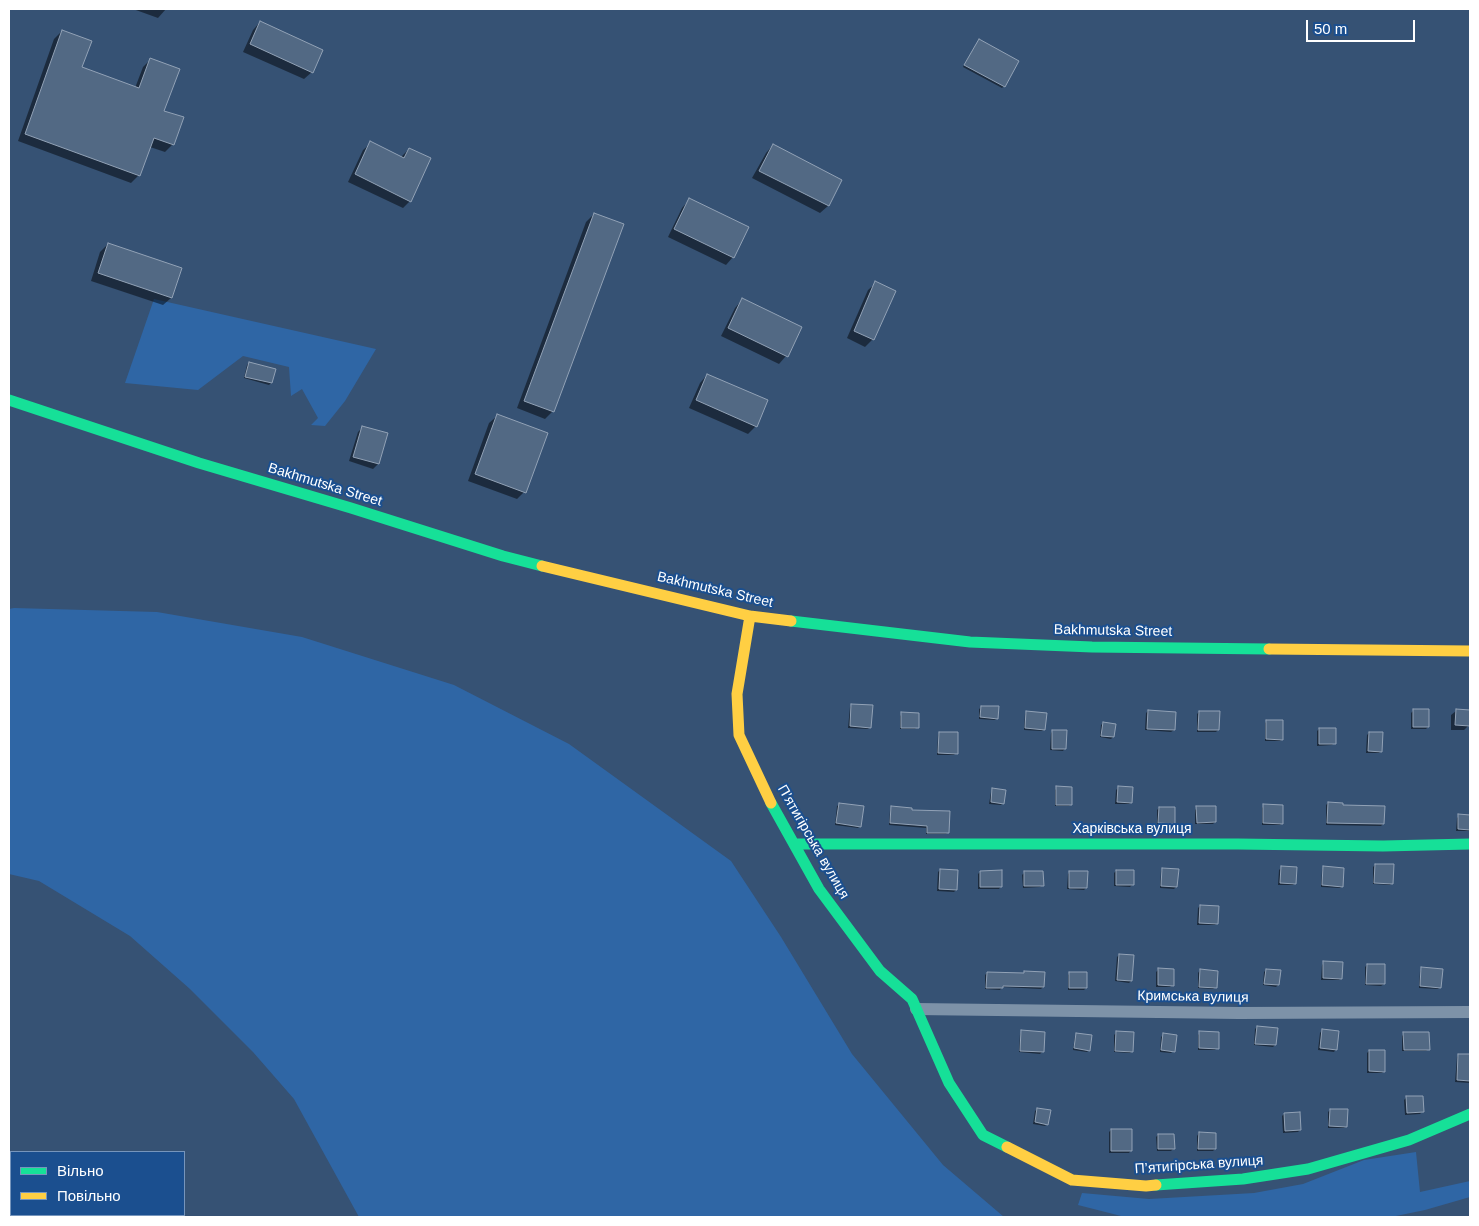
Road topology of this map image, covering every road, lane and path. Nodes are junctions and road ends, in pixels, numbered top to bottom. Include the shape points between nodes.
1 (9, 400) edge
2 (750, 616) junction
3 (1470, 651) edge
4 (794, 844) junction
5 (1470, 844) edge
6 (916, 1010) junction
7 (1470, 1012) edge
8 (1470, 1114) edge

1 - 2 street, Bakhmutska Street via 199,463 504,556
2 - 3 street, Bakhmutska Street via 970,642 1092,647
2 - 4 street, П’ятигірська вулиця via 737,694 739,735 770,802
4 - 5 street, Харківська вулиця
4 - 6 street, П’ятигірська вулиця via 819,889 846,926 880,971 912,999
6 - 7 street, Кримська вулиця
6 - 8 street, П’ятигірська вулиця via 949,1083 983,1135 1072,1180 1146,1186 1243,1179 1308,1169 1409,1140

